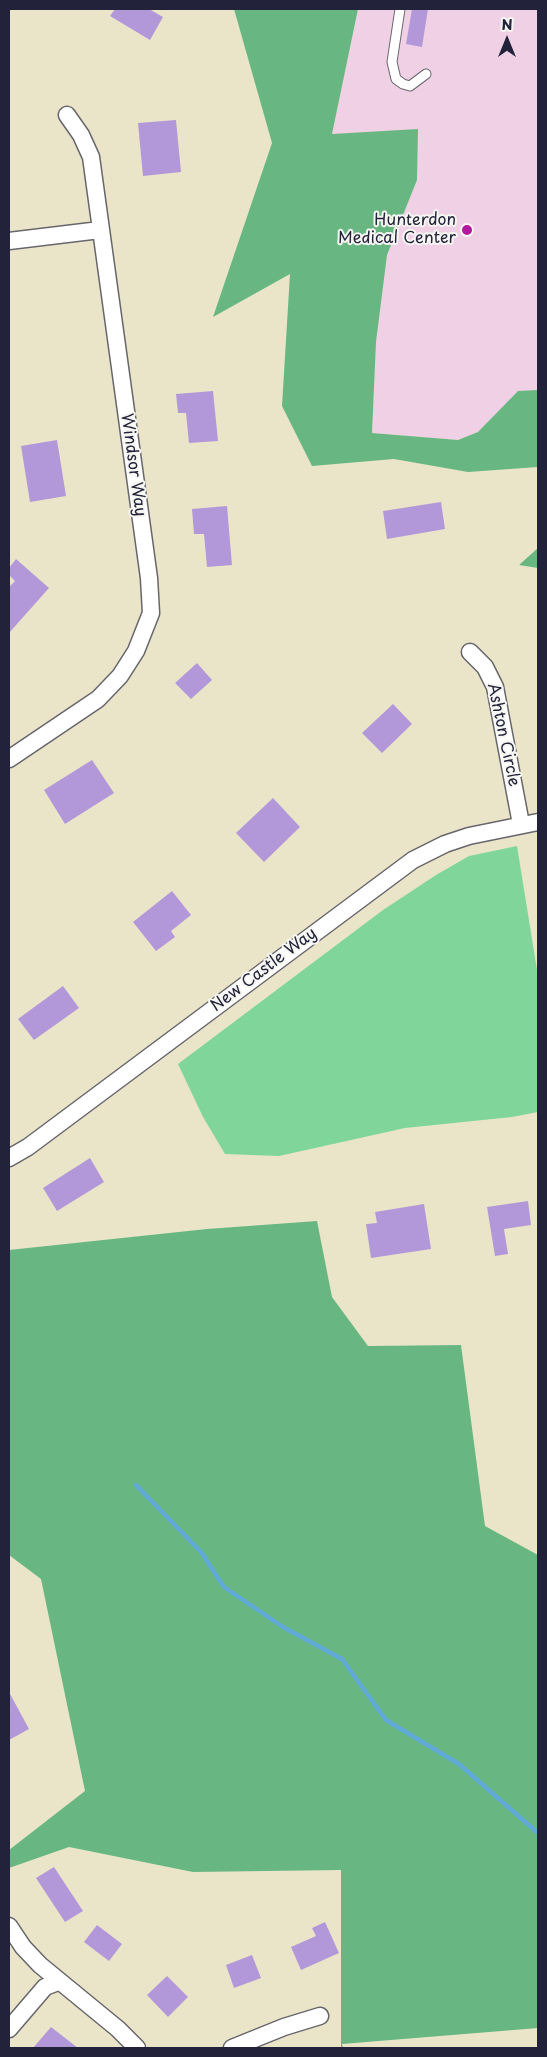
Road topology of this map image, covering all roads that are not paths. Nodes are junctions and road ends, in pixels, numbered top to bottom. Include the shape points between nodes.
1 (400, 9) edge
2 (426, 74) dead end
3 (67, 115) dead end
4 (100, 230) junction
5 (9, 241) edge
6 (470, 652) dead end
7 (9, 759) edge
8 (538, 822) edge
9 (521, 824) junction
10 (9, 1158) edge
11 (9, 1926) edge
12 (58, 1982) junction
13 (320, 2016) dead end
14 (9, 2029) edge
15 (137, 2048) edge
16 (232, 2048) edge

1 - 2 lane via 392,62 396,79 410,86
3 - 4 street, Windsor Way via 91,157
4 - 5 street
4 - 7 street, Windsor Way via 149,578 151,613 136,651 120,676 98,700
6 - 9 street, Ashton Circle via 485,667 495,687
8 - 9 street, New Castle Way
9 - 10 street, New Castle Way via 469,836 413,860
11 - 12 street via 23,1947
12 - 14 street via 45,1987
12 - 15 street via 112,2023
13 - 16 street

